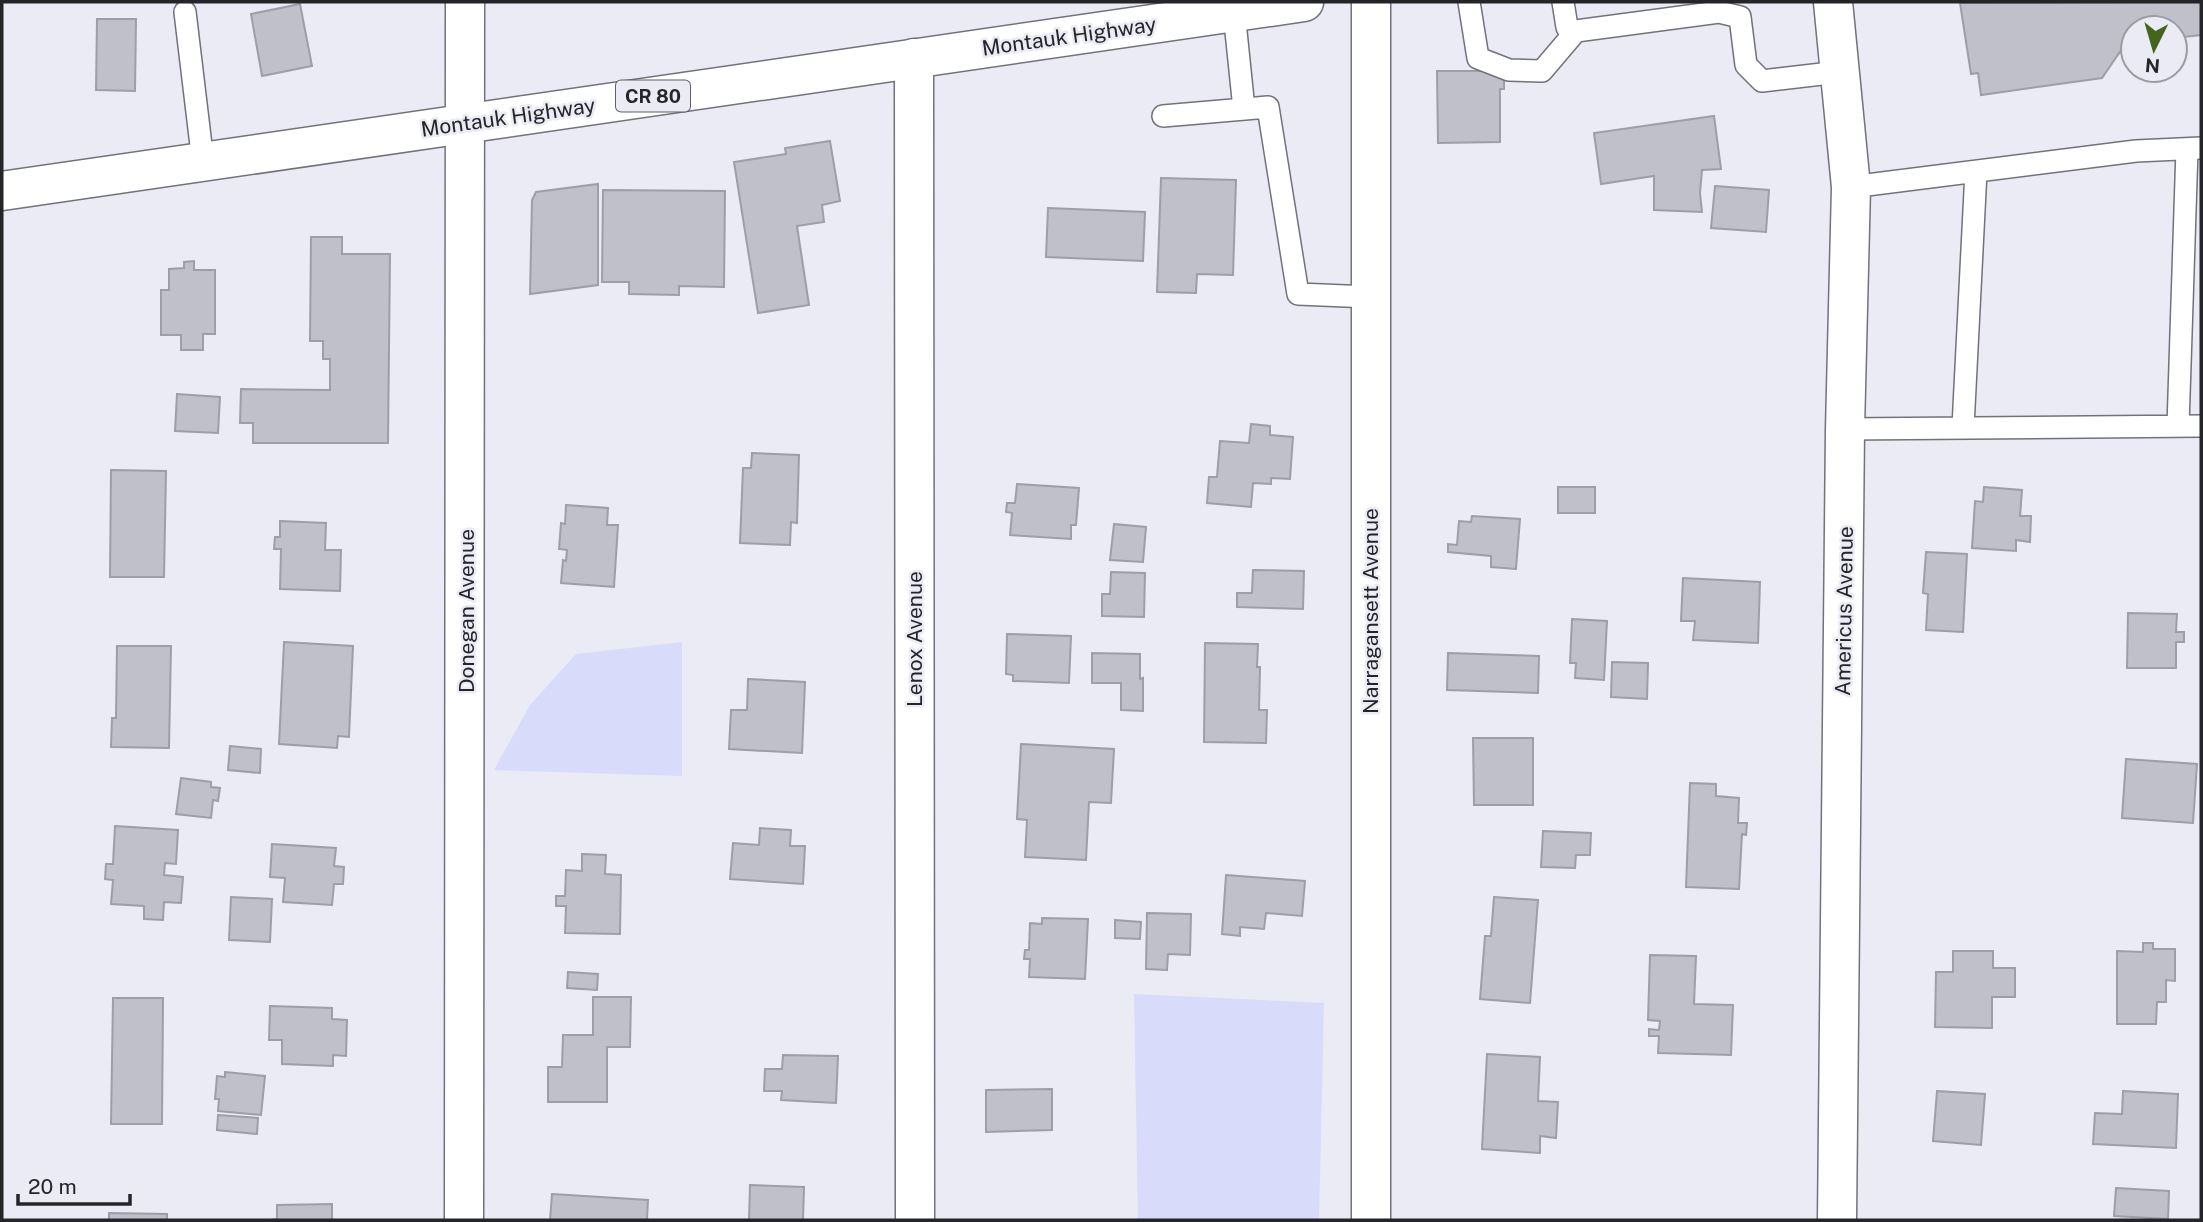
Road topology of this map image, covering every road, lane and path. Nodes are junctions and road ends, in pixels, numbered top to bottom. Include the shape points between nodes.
1 (465, 2) edge
2 (1304, 2) edge
3 (1371, 2) edge
4 (1469, 2) edge
5 (1563, 2) edge
6 (1833, 2) edge
7 (1718, 7) edge
8 (185, 12) dead end
9 (1234, 12) junction
10 (1576, 31) junction
11 (914, 58) junction
12 (1839, 72) junction
13 (1244, 109) junction
14 (1163, 116) dead end
15 (467, 123) junction
16 (2194, 149) edge
17 (203, 162) junction
18 (1976, 171) junction
19 (1851, 187) junction
20 (2, 191) edge
21 (1370, 298) junction
22 (2178, 426) junction
23 (2201, 426) edge
24 (1963, 427) junction
25 (1846, 429) junction
26 (464, 1220) edge
27 (915, 1220) edge
28 (1371, 1220) edge
29 (1837, 1220) edge

1 - 15 street, Donegan Avenue
2 - 9 street, Montauk Highway / CR 80
3 - 21 street, Narragansett Avenue
4 - 10 lane via 1478,58 1509,70 1542,71
5 - 10 lane via 1567,27
6 - 12 street, Americus Avenue
7 - 10 lane
7 - 12 lane via 1740,17 1746,65 1762,81
8 - 17 lane
9 - 11 street, Montauk Highway / CR 80
9 - 13 lane
11 - 15 street, Montauk Highway / CR 80
11 - 27 street, Lenox Avenue
12 - 19 street, Americus Avenue
13 - 14 lane
13 - 21 lane via 1268,107 1298,294
15 - 17 street, Montauk Highway / CR 80
15 - 26 street, Donegan Avenue
16 - 18 lane via 2136,151
16 - 22 lane
17 - 20 street, Montauk Highway / CR 80
18 - 19 lane
18 - 24 lane
19 - 25 street, Americus Avenue
21 - 28 street, Narragansett Avenue
22 - 23 lane
22 - 24 lane
24 - 25 lane
25 - 29 street, Americus Avenue

